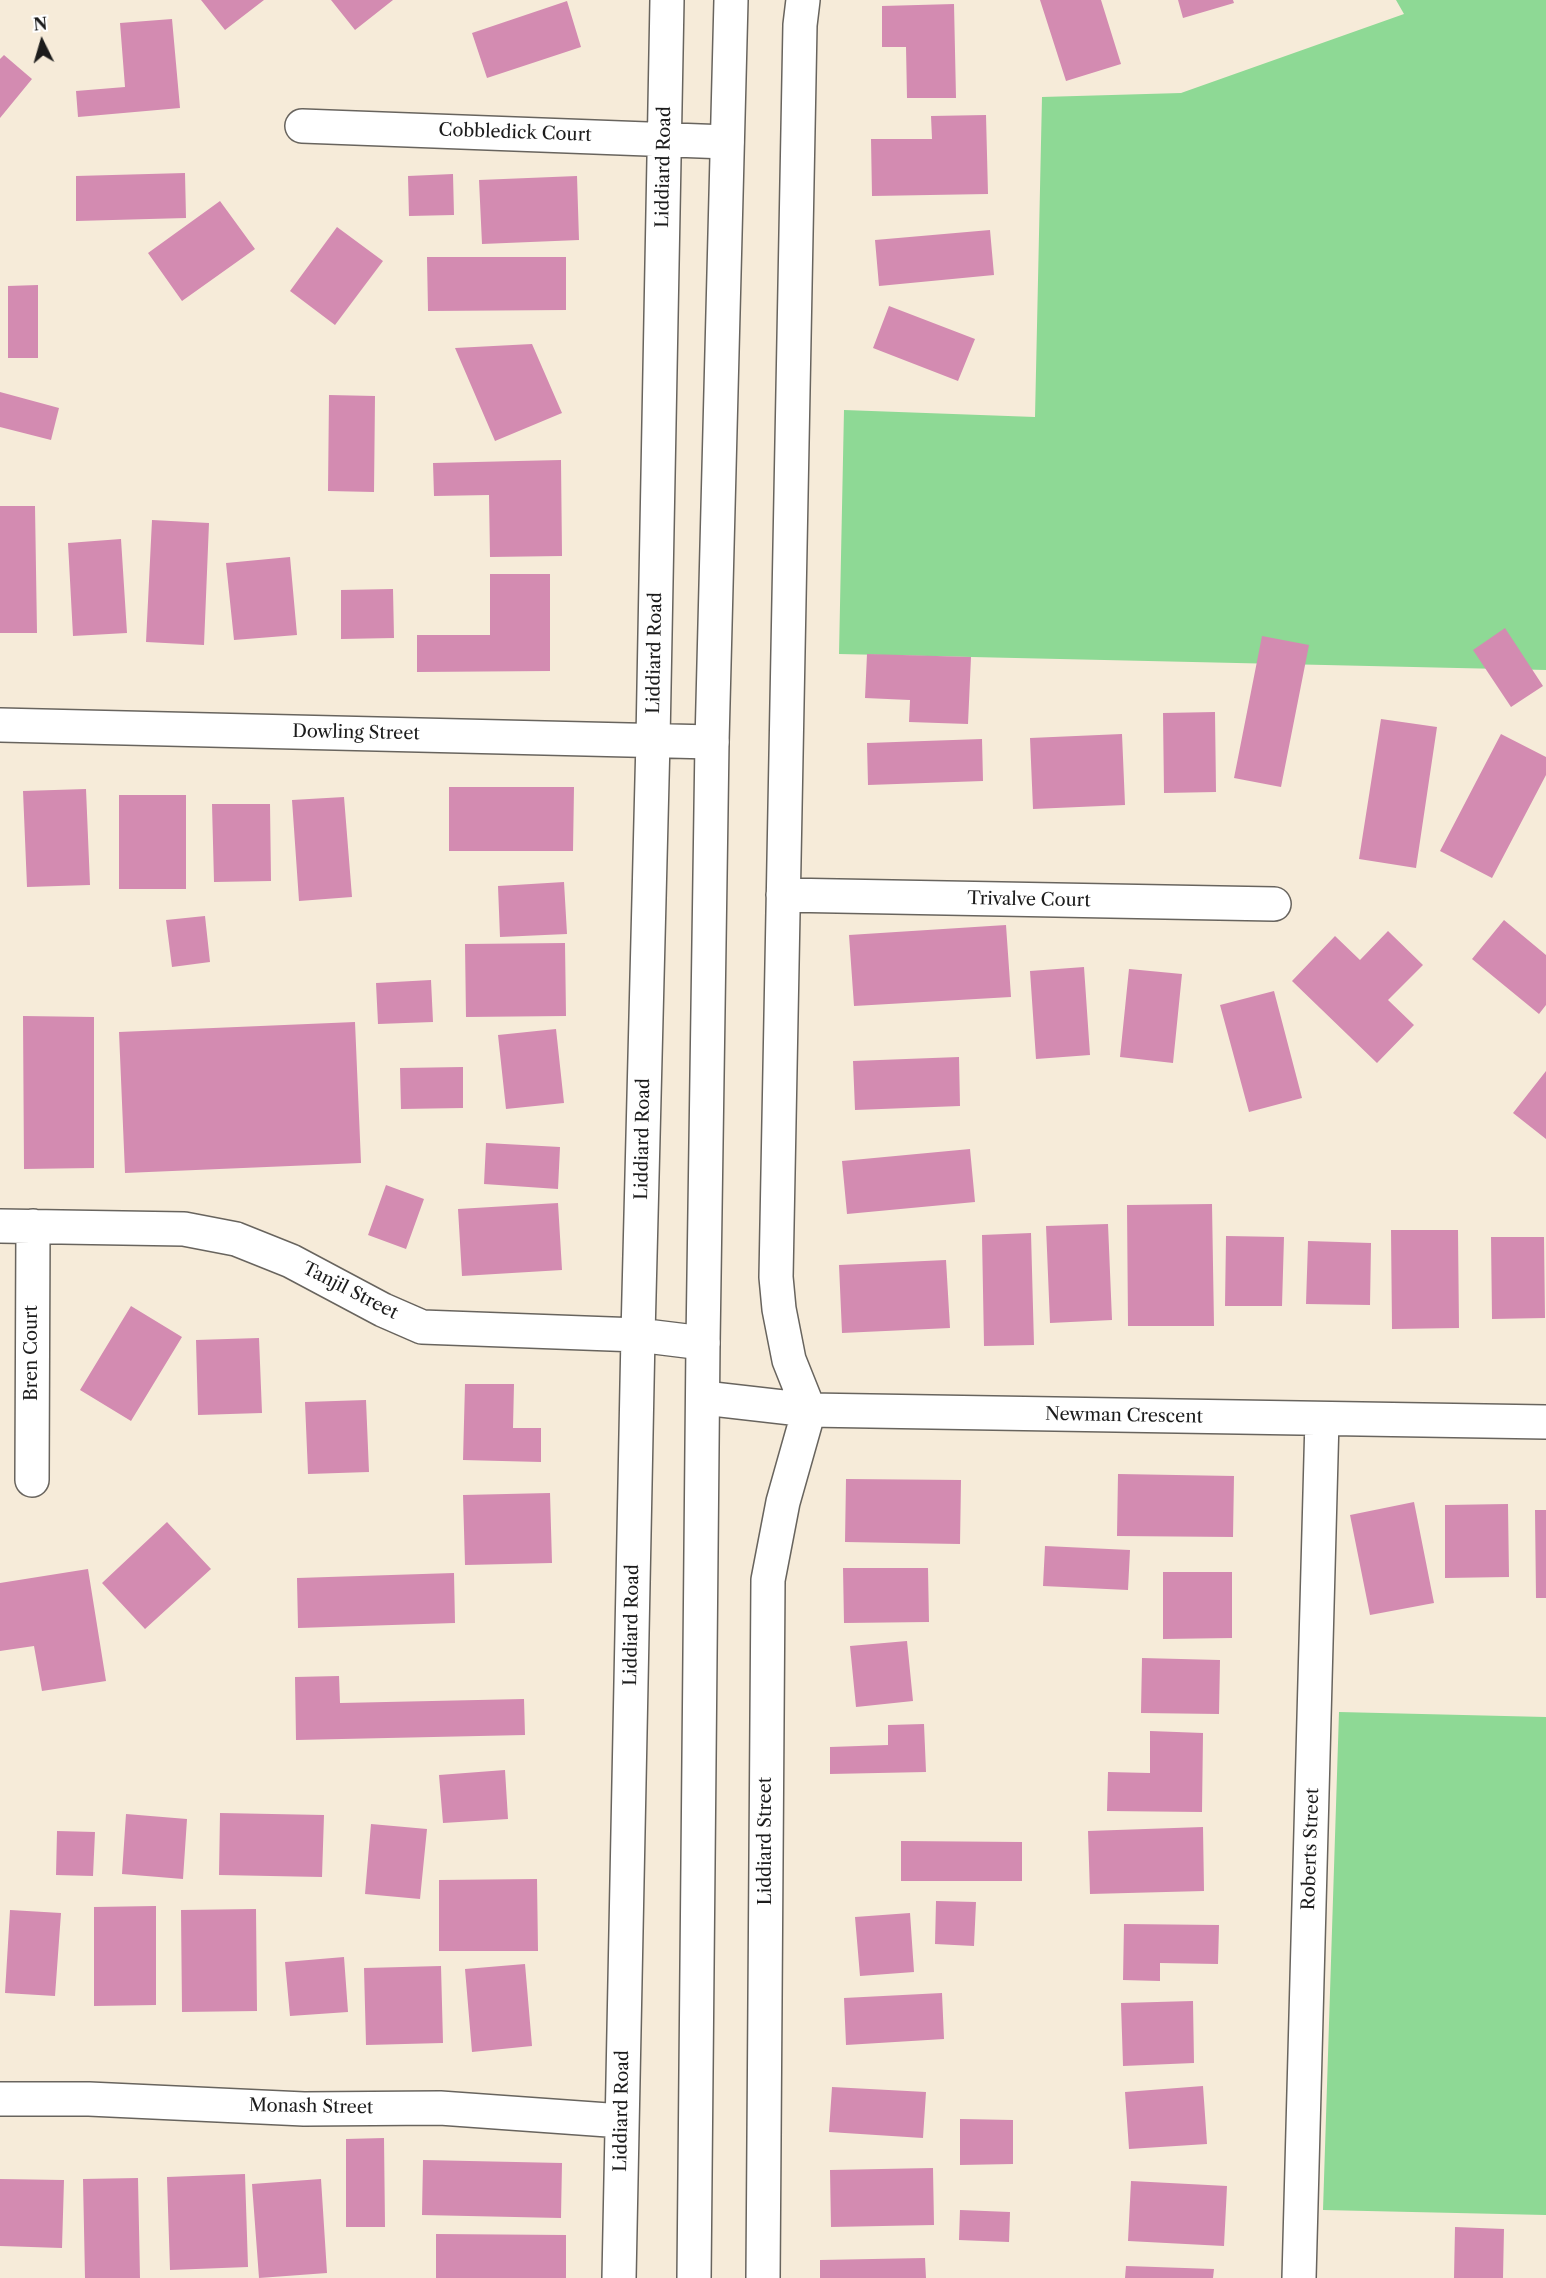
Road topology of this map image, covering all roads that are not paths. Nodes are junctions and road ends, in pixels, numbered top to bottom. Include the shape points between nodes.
1 (667, 0) edge
2 (731, 0) edge
3 (803, 0) edge
4 (302, 126) dead end
5 (664, 138) junction
6 (727, 142) junction
7 (0, 725) edge
8 (653, 740) junction
9 (712, 742) junction
10 (783, 895) junction
11 (1275, 904) dead end
12 (0, 1226) edge
13 (33, 1226) junction
14 (638, 1335) junction
15 (703, 1343) junction
16 (704, 1398) junction
17 (809, 1410) junction
18 (1322, 1419) junction
19 (1546, 1422) edge
20 (32, 1480) dead end
21 (0, 2098) edge
22 (621, 2121) junction
23 (619, 2278) edge
24 (694, 2278) edge
25 (763, 2278) edge
26 (1299, 2278) edge

1 - 5 street, Liddiard Road
2 - 6 street
3 - 10 street
4 - 5 street, Cobbledick Court
5 - 6 street, Cobbledick Court
5 - 8 street, Liddiard Road
6 - 9 street
7 - 8 street, Dowling Street
8 - 9 street, Dowling Street
8 - 14 street, Liddiard Road
9 - 15 street
10 - 11 street, Trivalve Court
10 - 17 street via 777,1277 789,1360
12 - 13 street, Tanjil Street
13 - 14 street, Tanjil Street via 184,1229 236,1239 291,1261 422,1327
13 - 20 street, Bren Court
14 - 15 street, Tanjil Street
14 - 22 street, Liddiard Road
15 - 16 street
16 - 17 street, Newman Crescent
16 - 24 street
17 - 18 street, Newman Crescent
17 - 25 street, Liddiard Street via 783,1502 768,1580
18 - 19 street, Newman Crescent
18 - 26 street, Roberts Street
21 - 22 street, Monash Street via 304,2109 440,2108
22 - 23 street, Liddiard Road

